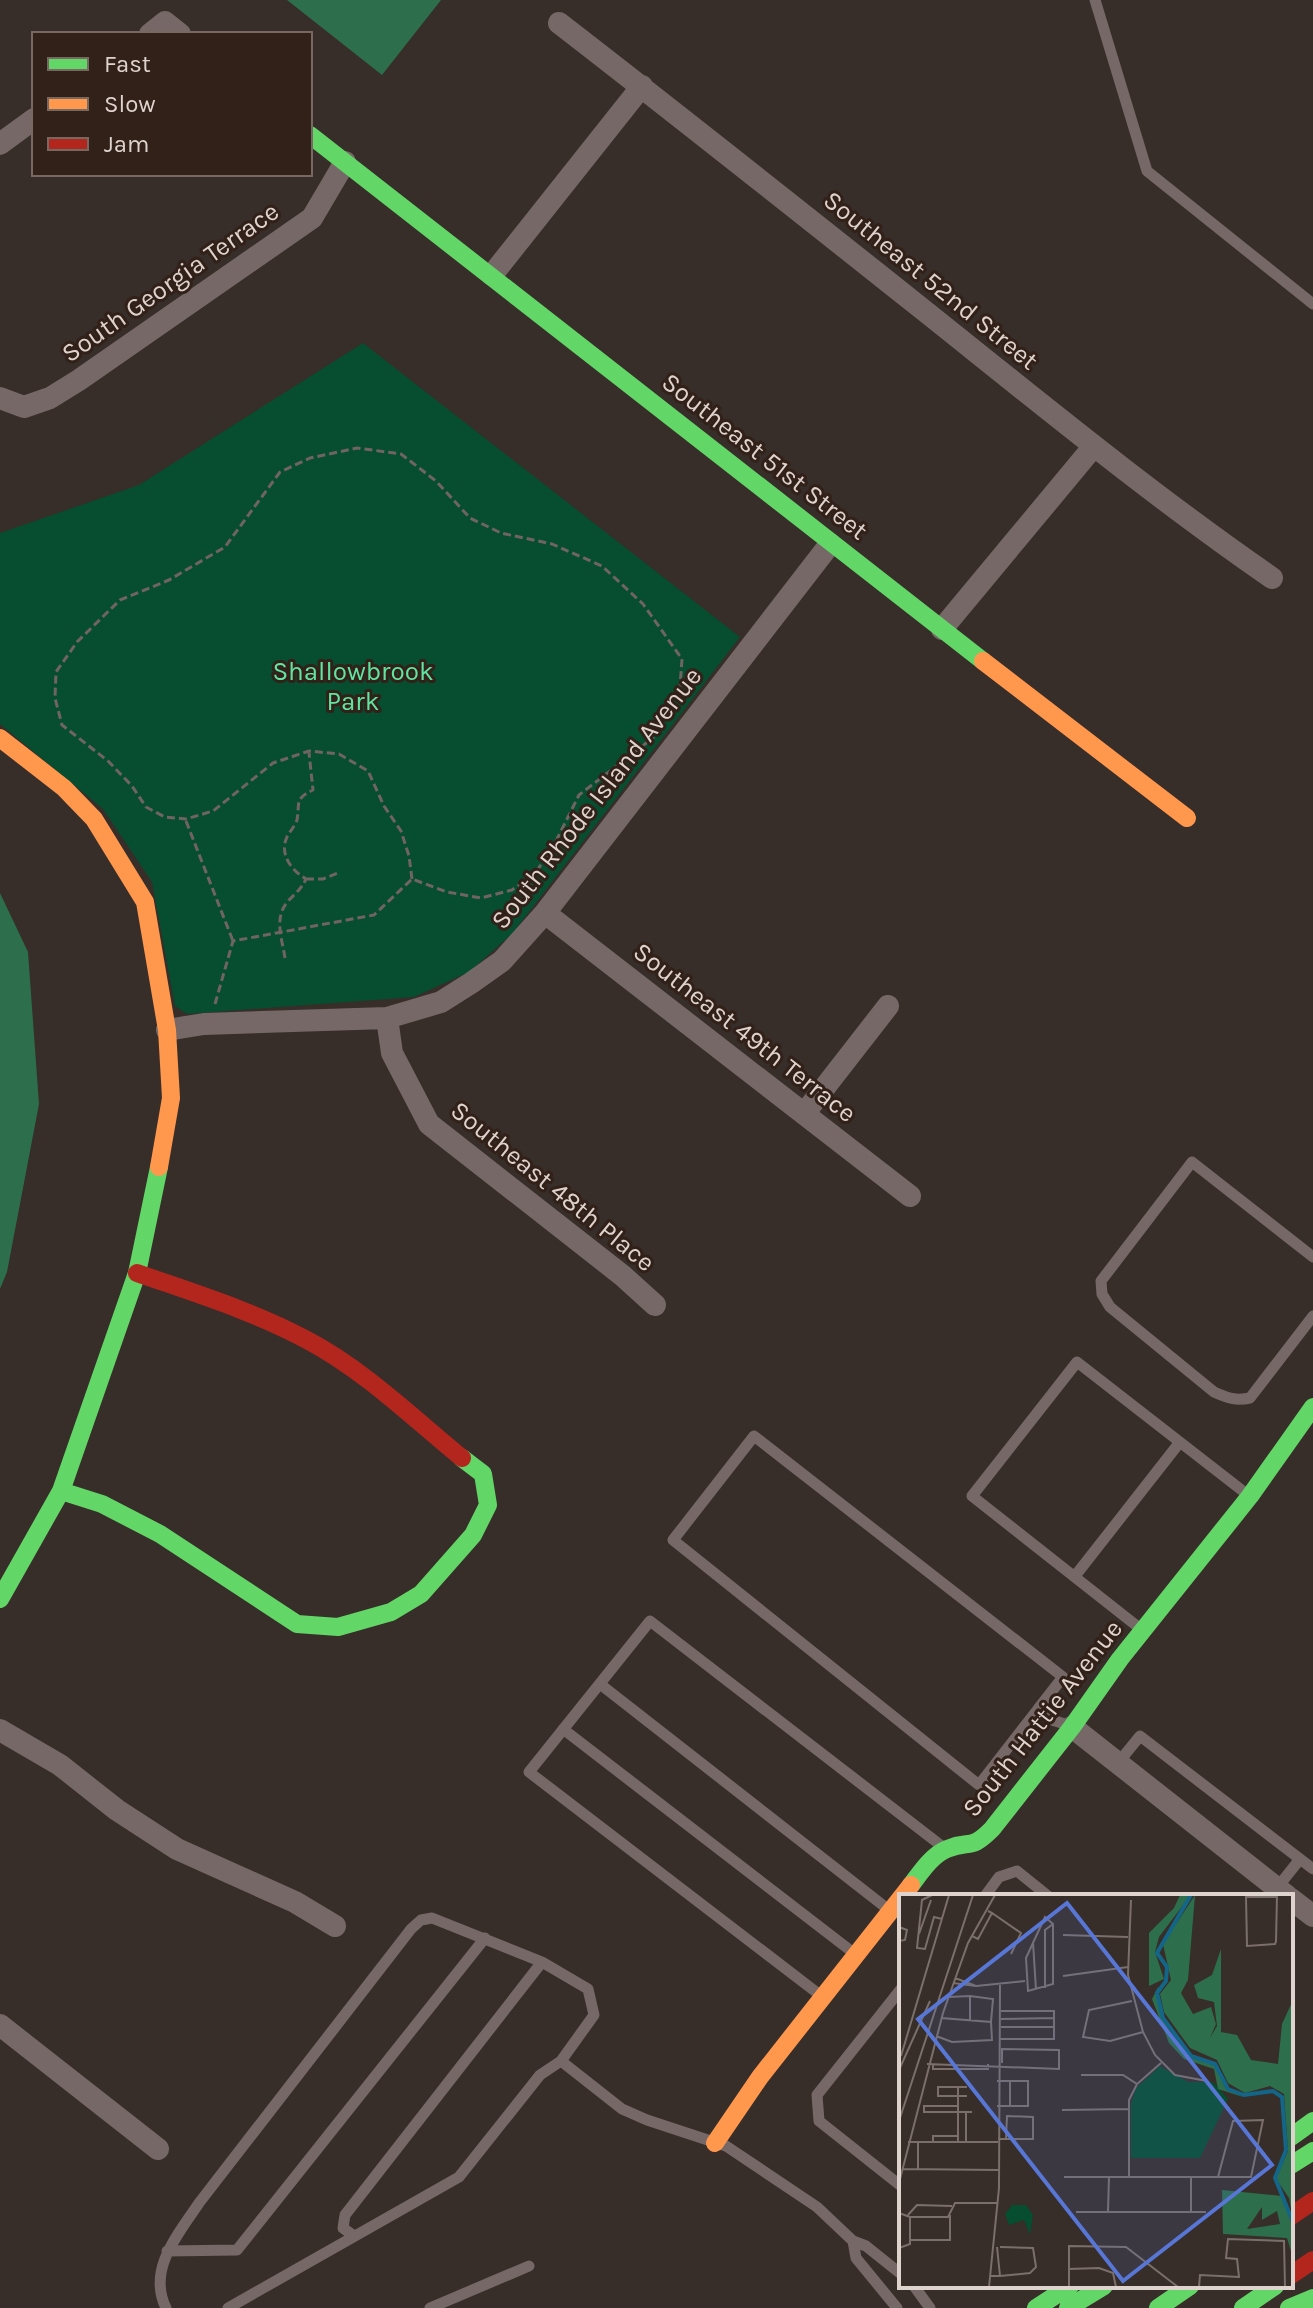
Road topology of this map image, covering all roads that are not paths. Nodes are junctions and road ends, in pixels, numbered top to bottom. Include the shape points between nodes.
1 (1095, 0) edge
2 (559, 23) dead end
3 (642, 86) junction
4 (32, 120) edge
5 (312, 137) edge
6 (0, 144) edge
7 (345, 162) junction
8 (492, 275) junction
9 (1313, 304) edge
10 (0, 398) edge
11 (1094, 446) junction
12 (830, 544) junction
13 (1272, 578) dead end
14 (942, 629) junction
15 (0, 738) edge
16 (1187, 818) dead end
17 (545, 913) junction
18 (888, 1006) dead end
19 (387, 1018) junction
20 (167, 1030) junction
21 (804, 1114) junction
22 (910, 1196) dead end
23 (1313, 1257) edge
24 (137, 1273) junction
25 (655, 1305) dead end
26 (1313, 1316) edge
27 (1313, 1407) edge
28 (1180, 1442) junction
29 (61, 1491) junction
30 (1250, 1496) junction
31 (1075, 1576) junction
32 (0, 1599) edge
33 (1143, 1630) junction
34 (600, 1684) junction
35 (1038, 1709) junction
36 (1072, 1727) junction
37 (563, 1729) junction
38 (0, 1730) edge
39 (1118, 1763) junction
40 (946, 1849) junction
41 (1300, 1859) junction
42 (1313, 1869) edge
43 (902, 1894) edge
44 (986, 1894) edge
45 (1046, 1894) edge
46 (1285, 1894) edge
47 (899, 1898) edge
48 (1293, 1900) edge
49 (889, 1910) junction
50 (1313, 1916) edge
51 (335, 1926) dead end
52 (485, 1938) junction
53 (856, 1954) junction
54 (542, 1962) junction
55 (899, 1992) edge
56 (824, 1998) junction
57 (0, 2025) edge
58 (561, 2061) junction
59 (1313, 2121) edge
60 (1293, 2136) edge
61 (715, 2143) junction
62 (158, 2149) dead end
63 (1313, 2151) edge
64 (1293, 2164) edge
65 (899, 2184) edge
66 (1313, 2201) edge
67 (1293, 2215) edge
68 (354, 2236) junction
69 (853, 2241) junction
70 (167, 2251) junction
71 (1313, 2260) edge
72 (529, 2266) dead end
73 (899, 2272) edge
74 (1293, 2274) edge
75 (915, 2288) edge
76 (1065, 2288) edge
77 (1101, 2288) edge
78 (1187, 2288) edge
79 (1272, 2288) edge
80 (1044, 2297) edge
81 (1313, 2298) edge
82 (166, 2308) edge
83 (228, 2308) edge
84 (430, 2308) edge
85 (897, 2308) edge
86 (930, 2308) edge
87 (1068, 2308) edge
88 (1158, 2308) edge
89 (1243, 2308) edge
90 (1289, 2308) edge

1 - 9 lane via 1147,171
2 - 3 street, Southeast 52nd Street
3 - 8 street
3 - 11 street, Southeast 52nd Street
4 - 6 street
5 - 7 main road, Southeast 51st Street
7 - 8 main road, Southeast 51st Street
7 - 10 street, South Georgia Terrace via 312,218 92,372 24,407
8 - 12 main road, Southeast 51st Street
11 - 13 street, Southeast 52nd Street
11 - 14 street
12 - 14 main road, Southeast 51st Street
12 - 17 street, South Rhode Island Avenue
14 - 16 main road, Southeast 51st Street
15 - 20 main road via 64,788 119,856 145,902
17 - 19 street, South Rhode Island Avenue via 502,961 471,983 441,1002
17 - 21 street, Southeast 49th Terrace
18 - 21 street
19 - 20 street, South Rhode Island Avenue
19 - 25 street, Southeast 48th Place via 392,1053 429,1124
20 - 24 main road via 171,1098
21 - 22 street, Southeast 49th Terrace
23 - 26 lane via 1192,1162 1101,1281 1110,1307 1227,1398 1250,1398
24 - 29 main road
24 - 29 main road via 262,1317 351,1368 483,1474 488,1505 473,1535 421,1594 391,1612 338,1627 297,1624 160,1534 102,1504
27 - 30 main road, South Hattie Avenue
28 - 30 lane
28 - 31 lane
28 - 31 lane via 1077,1362 972,1496
29 - 32 main road
30 - 33 main road, South Hattie Avenue
31 - 33 lane
33 - 36 main road, South Hattie Avenue
34 - 37 lane
34 - 40 lane via 650,1621
34 - 49 lane
35 - 35 lane via 1063,1677 754,1436 673,1540 979,1785
35 - 36 lane
36 - 39 street
36 - 40 main road, South Hattie Avenue via 977,1844
37 - 53 lane
37 - 56 lane via 529,1772
38 - 51 street via 60,1765 177,1849 295,1902
39 - 41 lane via 1140,1736
39 - 46 street
40 - 43 main road, South Hattie Avenue
41 - 42 lane
41 - 46 lane
44 - 45 lane via 999,1877 1017,1871
47 - 49 main road, South Hattie Avenue
48 - 50 street
49 - 53 main road, South Hattie Avenue
52 - 54 lane
52 - 70 lane via 237,2250
52 - 70 lane via 432,1918 411,1929
53 - 56 main road, South Hattie Avenue
54 - 58 lane via 588,1989 594,2015
54 - 68 lane via 345,2215 343,2228
55 - 65 lane via 817,2095 819,2121
56 - 61 main road, South Hattie Avenue
57 - 62 street
58 - 61 lane via 622,2109
58 - 68 lane via 540,2075 459,2177
59 - 60 main road
61 - 69 lane via 817,2207
63 - 64 main road
66 - 67 main road
68 - 83 lane
69 - 73 lane
69 - 85 lane via 856,2258
70 - 82 lane via 159,2277
71 - 74 main road
72 - 84 lane
75 - 86 lane
76 - 80 main road
77 - 87 main road
78 - 88 main road
79 - 89 main road
81 - 90 main road

